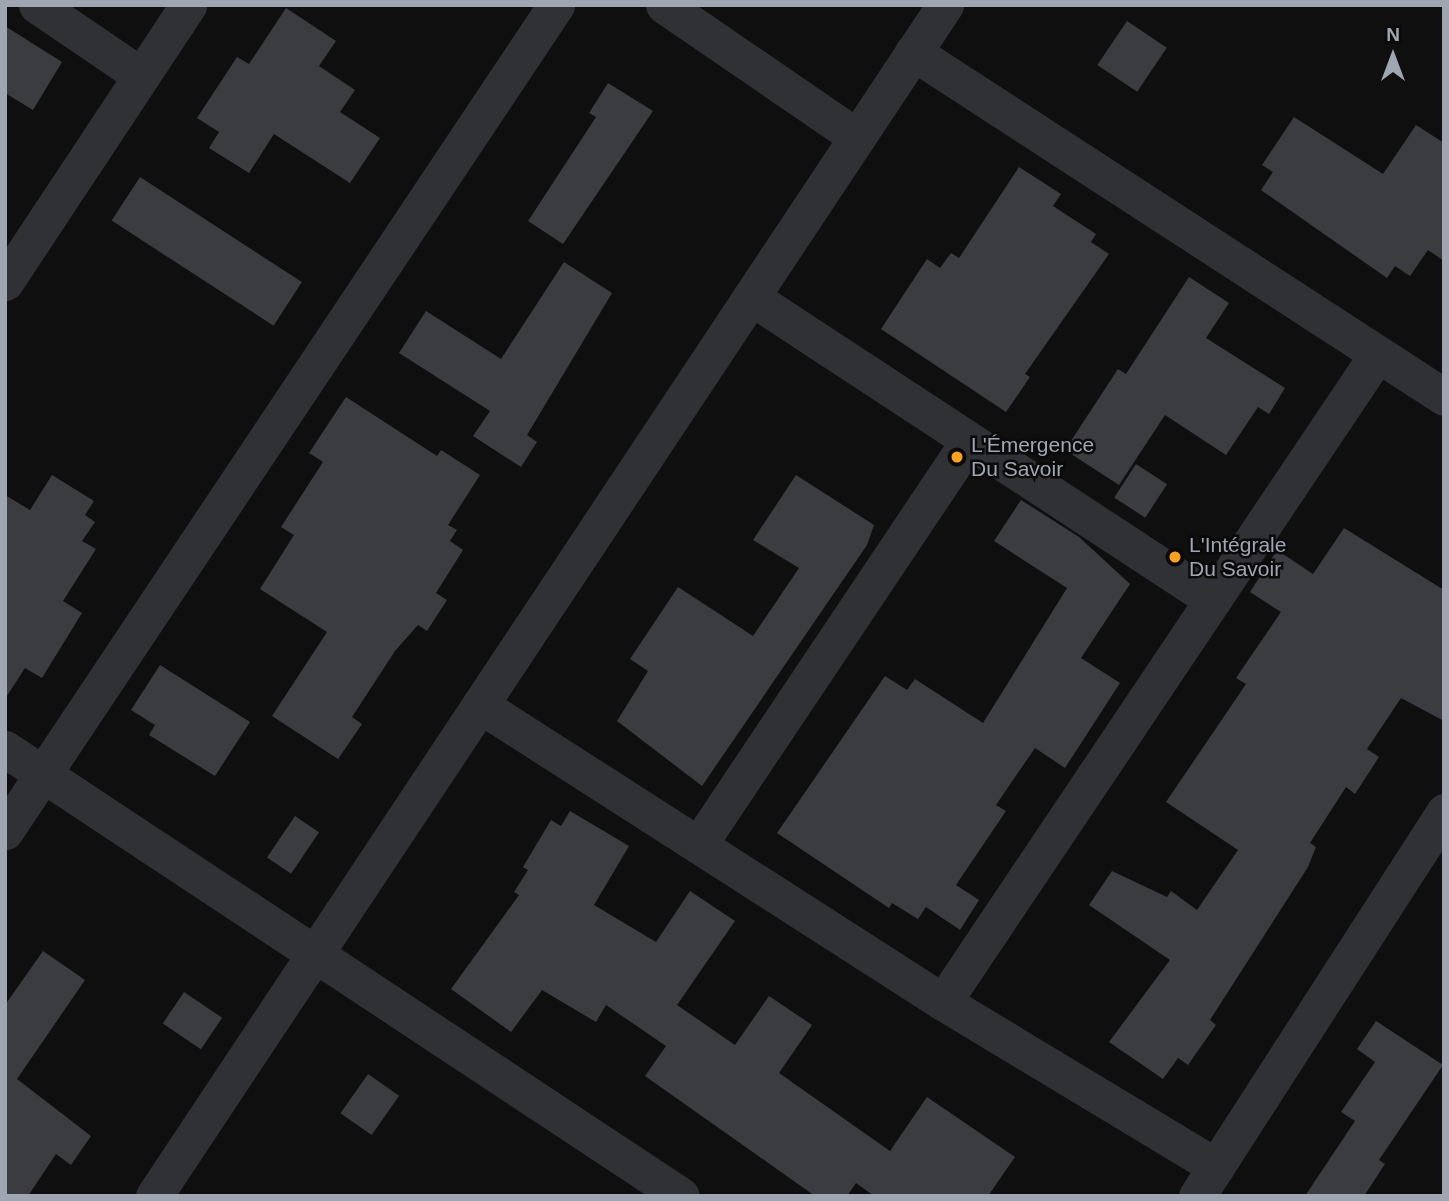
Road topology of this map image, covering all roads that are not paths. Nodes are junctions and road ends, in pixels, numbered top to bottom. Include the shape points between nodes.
1 (37, 5) edge
2 (188, 5) edge
3 (556, 5) edge
4 (664, 5) edge
5 (945, 5) edge
6 (913, 52) junction
7 (139, 75) junction
8 (858, 136) junction
9 (5, 282) edge
10 (751, 298) junction
11 (1377, 355) junction
12 (1444, 397) edge
13 (967, 444) junction
14 (1213, 600) junction
15 (480, 705) junction
16 (5, 749) edge
17 (42, 773) junction
18 (1444, 812) edge
19 (5, 831) edge
20 (699, 844) junction
21 (1433, 854) edge
22 (315, 953) junction
23 (943, 1002) junction
24 (1206, 1181) edge
25 (154, 1196) edge
26 (681, 1196) edge

1 - 7 street
2 - 7 street
3 - 17 street
4 - 8 street
5 - 6 street
6 - 8 street
6 - 11 street
7 - 9 street
8 - 10 street
10 - 13 street
10 - 15 street
11 - 12 street
11 - 14 street
13 - 14 street
13 - 20 street
14 - 23 street
15 - 20 street
15 - 22 street
16 - 17 street
17 - 19 street
17 - 22 street
18 - 21 street
20 - 23 street
21 - 24 street
22 - 25 street
22 - 26 street
23 - 24 street

